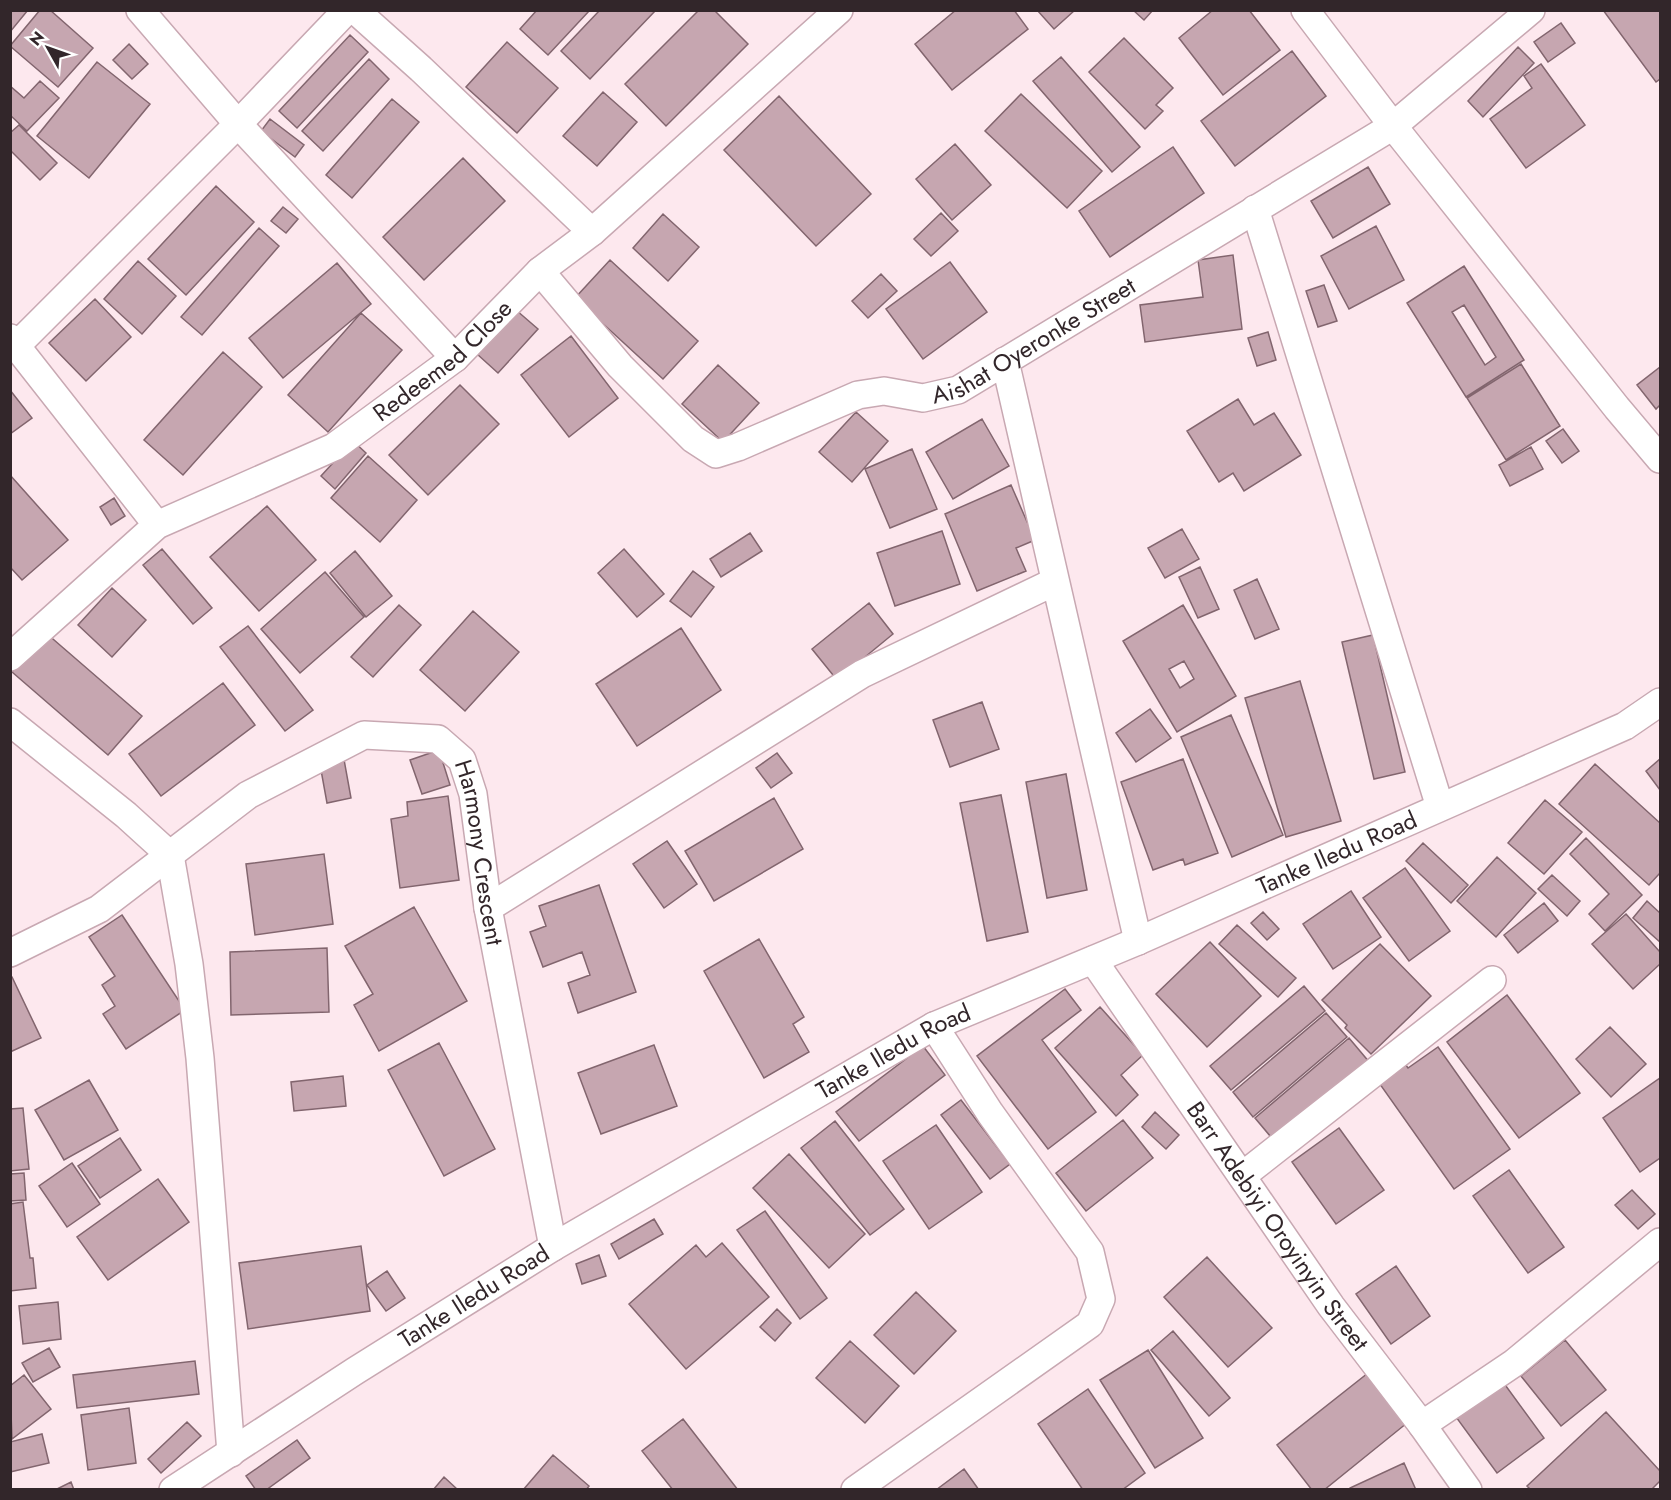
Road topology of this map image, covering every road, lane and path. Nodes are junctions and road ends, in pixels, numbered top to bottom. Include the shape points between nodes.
1 (140, 10) edge
2 (347, 10) edge
3 (356, 10) edge
4 (839, 10) edge
5 (1305, 10) edge
6 (1532, 10) edge
7 (238, 124) junction
8 (1393, 126) junction
9 (1256, 209) junction
10 (592, 232) junction
11 (540, 271) junction
12 (14, 342) edge
13 (455, 358) junction
14 (1005, 361) junction
15 (1660, 459) edge
16 (157, 525) junction
17 (1054, 582) junction
18 (10, 657) edge
19 (1660, 702) edge
20 (10, 722) edge
21 (1440, 807) junction
22 (170, 855) junction
23 (488, 908) junction
24 (1138, 941) junction
25 (10, 953) edge
26 (1093, 960) junction
27 (1492, 980) dead end
28 (934, 1026) junction
29 (1242, 1176) junction
30 (1660, 1242) edge
31 (553, 1247) junction
32 (1422, 1425) junction
33 (231, 1453) junction
34 (173, 1490) edge
35 (855, 1490) edge
36 (1468, 1490) edge

1 - 7 street
2 - 7 street
3 - 10 street
4 - 10 street, Redeemed Close
5 - 8 street
6 - 8 street, Aishat Oyeronke Street
7 - 12 street
7 - 13 street
8 - 9 street, Aishat Oyeronke Street
8 - 15 street
9 - 14 street, Aishat Oyeronke Street
9 - 21 street
10 - 11 street, Redeemed Close
11 - 13 street, Redeemed Close
11 - 14 street, Aishat Oyeronke Street via 620,366 693,439 716,453 858,395 884,391 923,398 958,390
12 - 16 street
13 - 16 street, Redeemed Close via 334,447
14 - 17 street
16 - 18 street, Redeemed Close
17 - 23 street via 862,674
17 - 24 street
19 - 21 street, Tanke Iledu Road via 1625,726
20 - 22 street via 126,814
21 - 24 street, Tanke Iledu Road
22 - 23 street, Harmony Crescent via 248,795 364,735 438,740 462,760 473,794
22 - 25 street, Harmony Crescent via 99,909
22 - 33 street via 200,1058
23 - 31 street, Harmony Crescent
24 - 26 street, Tanke Iledu Road
26 - 28 street, Tanke Iledu Road
26 - 29 street, Barr Adebiyi Oroyinyin Street
27 - 29 street
28 - 31 street, Tanke Iledu Road
28 - 35 street via 990,1113 1090,1252 1101,1299 1090,1324
29 - 32 street, Barr Adebiyi Oroyinyin Street via 1331,1306
30 - 32 street via 1514,1363
31 - 33 street, Tanke Iledu Road
32 - 36 street, Barr Adebiyi Oroyinyin Street
33 - 34 street, Tanke Iledu Road

